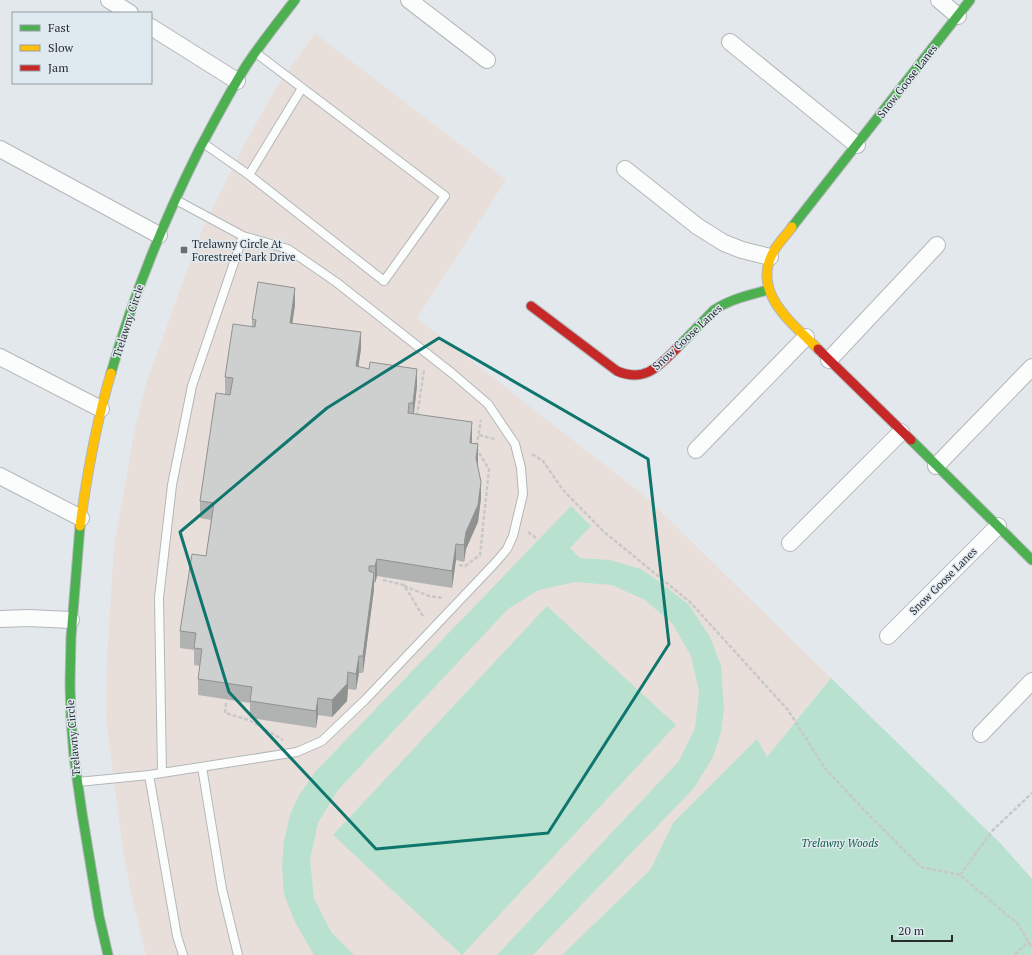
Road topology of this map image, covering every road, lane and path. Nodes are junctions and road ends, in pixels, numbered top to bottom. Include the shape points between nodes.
1 (109, 0) edge
2 (295, 0) edge
3 (410, 0) edge
4 (938, 0) edge
5 (970, 0) edge
6 (128, 12) edge
7 (958, 16) junction
8 (152, 27) edge
9 (730, 42) dead end
10 (255, 52) junction
11 (487, 60) dead end
12 (237, 81) junction
13 (302, 88) junction
14 (202, 143) junction
15 (857, 145) junction
16 (0, 149) edge
17 (626, 169) dead end
18 (249, 175) junction
19 (175, 199) junction
20 (159, 235) junction
21 (243, 236) junction
22 (937, 245) dead end
23 (770, 257) junction
24 (768, 290) junction
25 (531, 306) dead end
26 (806, 337) junction
27 (426, 353) junction
28 (0, 357) edge
29 (829, 360) junction
30 (1032, 367) edge
31 (484, 401) junction
32 (102, 409) junction
33 (417, 422) edge
34 (901, 432) junction
35 (515, 444) junction
36 (696, 450) dead end
37 (936, 466) junction
38 (0, 476) edge
39 (81, 518) junction
40 (998, 526) junction
41 (790, 543) dead end
42 (1032, 560) edge
43 (459, 565) dead end
44 (383, 580) dead end
45 (404, 585) junction
46 (459, 601) junction
47 (0, 619) edge
48 (71, 620) junction
49 (430, 632) junction
50 (888, 636) dead end
51 (1032, 681) edge
52 (226, 703) dead end
53 (981, 734) dead end
54 (306, 748) junction
55 (202, 767) junction
56 (162, 773) junction
57 (149, 775) junction
58 (77, 782) junction
59 (1032, 792) edge
60 (960, 875) junction
61 (1029, 941) junction
62 (1032, 948) edge
63 (108, 955) edge
64 (183, 955) edge
65 (238, 955) edge
66 (1015, 955) edge

1 - 6 street
2 - 10 street, Trelawny Circle
3 - 11 street
4 - 7 street
5 - 7 street, Snow Goose Lanes
7 - 15 street, Snow Goose Lanes
8 - 12 street
9 - 15 street
10 - 12 street, Trelawny Circle
10 - 13 lane
12 - 14 street, Trelawny Circle
13 - 18 lane
13 - 18 lane via 445,196 384,281
14 - 18 lane
14 - 19 street, Trelawny Circle
15 - 23 street, Snow Goose Lanes
16 - 20 street
17 - 23 street via 697,226 724,243
19 - 20 street, Trelawny Circle
19 - 21 lane
20 - 32 street, Trelawny Circle via 121,339
21 - 27 lane via 288,249 336,282
21 - 56 lane via 192,386 172,485 159,598
22 - 29 street
23 - 24 street, Snow Goose Lanes
24 - 25 street, Snow Goose Lanes via 724,303 653,371 633,376 617,371
24 - 26 street via 782,313
26 - 29 street
26 - 36 street
27 - 31 lane
27 - 33 path
28 - 32 street
29 - 34 street
30 - 37 street
31 - 35 lane
31 - 43 path via 476,448 489,469 480,555 465,566
32 - 39 street, Trelawny Circle
34 - 37 street
34 - 41 street
35 - 46 lane via 521,468 523,494 513,536 496,562
35 - 60 path via 543,461 563,490 603,532 690,602 788,710 824,767 921,867
37 - 40 street
38 - 39 street
39 - 48 street, Trelawny Circle
40 - 42 street
40 - 50 street, Snow Goose Lanes
44 - 45 path
45 - 46 path via 429,596
45 - 49 path via 422,612
46 - 49 lane
47 - 48 street
48 - 58 street, Trelawny Circle via 71,729
49 - 54 lane via 322,741
51 - 53 street
52 - 54 path via 225,713 249,720 282,739
54 - 55 lane via 297,752
55 - 56 lane
55 - 65 lane via 222,889
56 - 57 lane
57 - 58 lane
57 - 64 lane via 177,936
58 - 63 street, Trelawny Circle via 93,884
59 - 60 path via 992,831
60 - 61 path via 1018,924
61 - 62 path
61 - 66 path

